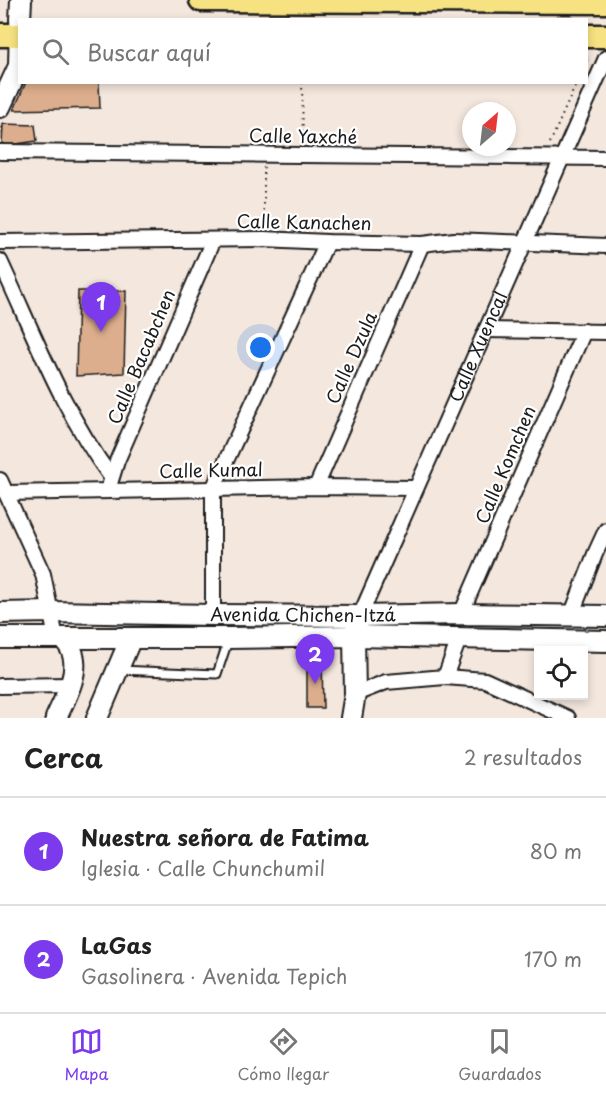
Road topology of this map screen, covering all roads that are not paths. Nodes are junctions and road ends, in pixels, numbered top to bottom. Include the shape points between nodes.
1 (21, 0) edge
2 (201, 0) edge
3 (452, 1) edge
4 (526, 1) edge
5 (606, 2) edge
6 (20, 18) edge
7 (0, 35) edge
8 (18, 35) edge
9 (588, 36) edge
10 (606, 36) edge
11 (606, 58) edge
12 (18, 68) edge
13 (0, 107) edge
14 (0, 152) edge
15 (562, 158) junction
16 (606, 158) edge
17 (213, 240) junction
18 (0, 242) edge
19 (327, 242) junction
20 (524, 243) junction
21 (422, 244) junction
22 (606, 246) edge
23 (0, 261) edge
24 (486, 330) junction
25 (584, 331) junction
26 (606, 332) edge
27 (110, 484) junction
28 (3, 486) edge
29 (316, 487) junction
30 (416, 488) junction
31 (213, 489) junction
32 (606, 530) edge
33 (51, 612) junction
34 (0, 614) edge
35 (461, 614) junction
36 (213, 615) junction
37 (360, 616) junction
38 (571, 616) junction
39 (606, 616) edge
40 (354, 636) junction
41 (0, 638) edge
42 (60, 638) junction
43 (131, 638) junction
44 (228, 638) junction
45 (459, 639) junction
46 (606, 641) edge
47 (117, 670) junction
48 (445, 677) junction
49 (70, 685) junction
50 (0, 686) edge
51 (355, 694) junction
52 (56, 718) edge
53 (97, 718) edge
54 (351, 718) edge
55 (568, 718) edge

1 - 6 main road
2 - 3 main road
3 - 4 main road
4 - 5 main road
7 - 8 main road
9 - 10 main road
11 - 15 street, Calle Xuencal
12 - 13 main road
14 - 15 street, Calle Yaxché
15 - 16 street, Calle Yaxché
15 - 20 street, Calle Xuencal
17 - 18 street, Calle Kanachen
17 - 19 street, Calle Kanachen
17 - 27 street, Calle Bacabchen
19 - 21 street, Calle Kanachen
19 - 31 street
20 - 21 street, Calle Kanachen via 454,240
20 - 22 street, Calle Kanachen
20 - 24 street, Calle Xuencal
21 - 29 street, Calle Dzula
23 - 27 street via 60,391
24 - 25 street
24 - 30 street, Calle Xuencal
25 - 26 street
25 - 35 street, Calle Komchen
27 - 28 street, Calle Kumal
27 - 31 street, Calle Kumal
28 - 33 street via 42,574
29 - 30 street, Calle Kumal
29 - 31 street, Calle Kumal
30 - 37 street, Calle Xuencal
31 - 36 street
32 - 38 street
33 - 34 main road, Avenida Chichen-Itzá
33 - 36 main road, Avenida Chichen-Itzá
33 - 42 street
35 - 37 main road, Avenida Chichen-Itzá
35 - 38 main road, Avenida Chichen-Itzá
36 - 37 main road, Avenida Chichen-Itzá
37 - 40 main road, Calle Xuencal
38 - 39 main road, Avenida Chichen-Itzá
40 - 44 main road, Avenida Chichen-Itzá
40 - 45 main road, Avenida Chichen-Itzá
40 - 51 main road, Calle Xuencal
41 - 42 main road, Avenida Chichen-Itzá
42 - 43 main road, Avenida Chichen-Itzá
42 - 49 main road via 73,654 75,669
43 - 44 main road, Avenida Chichen-Itzá
43 - 47 main road
44 - 47 lane via 217,674
45 - 46 main road, Avenida Chichen-Itzá
45 - 48 street
47 - 53 main road
48 - 51 street via 386,682
48 - 55 street via 485,680
49 - 50 street
49 - 52 main road
51 - 54 main road, Calle Xuencal

